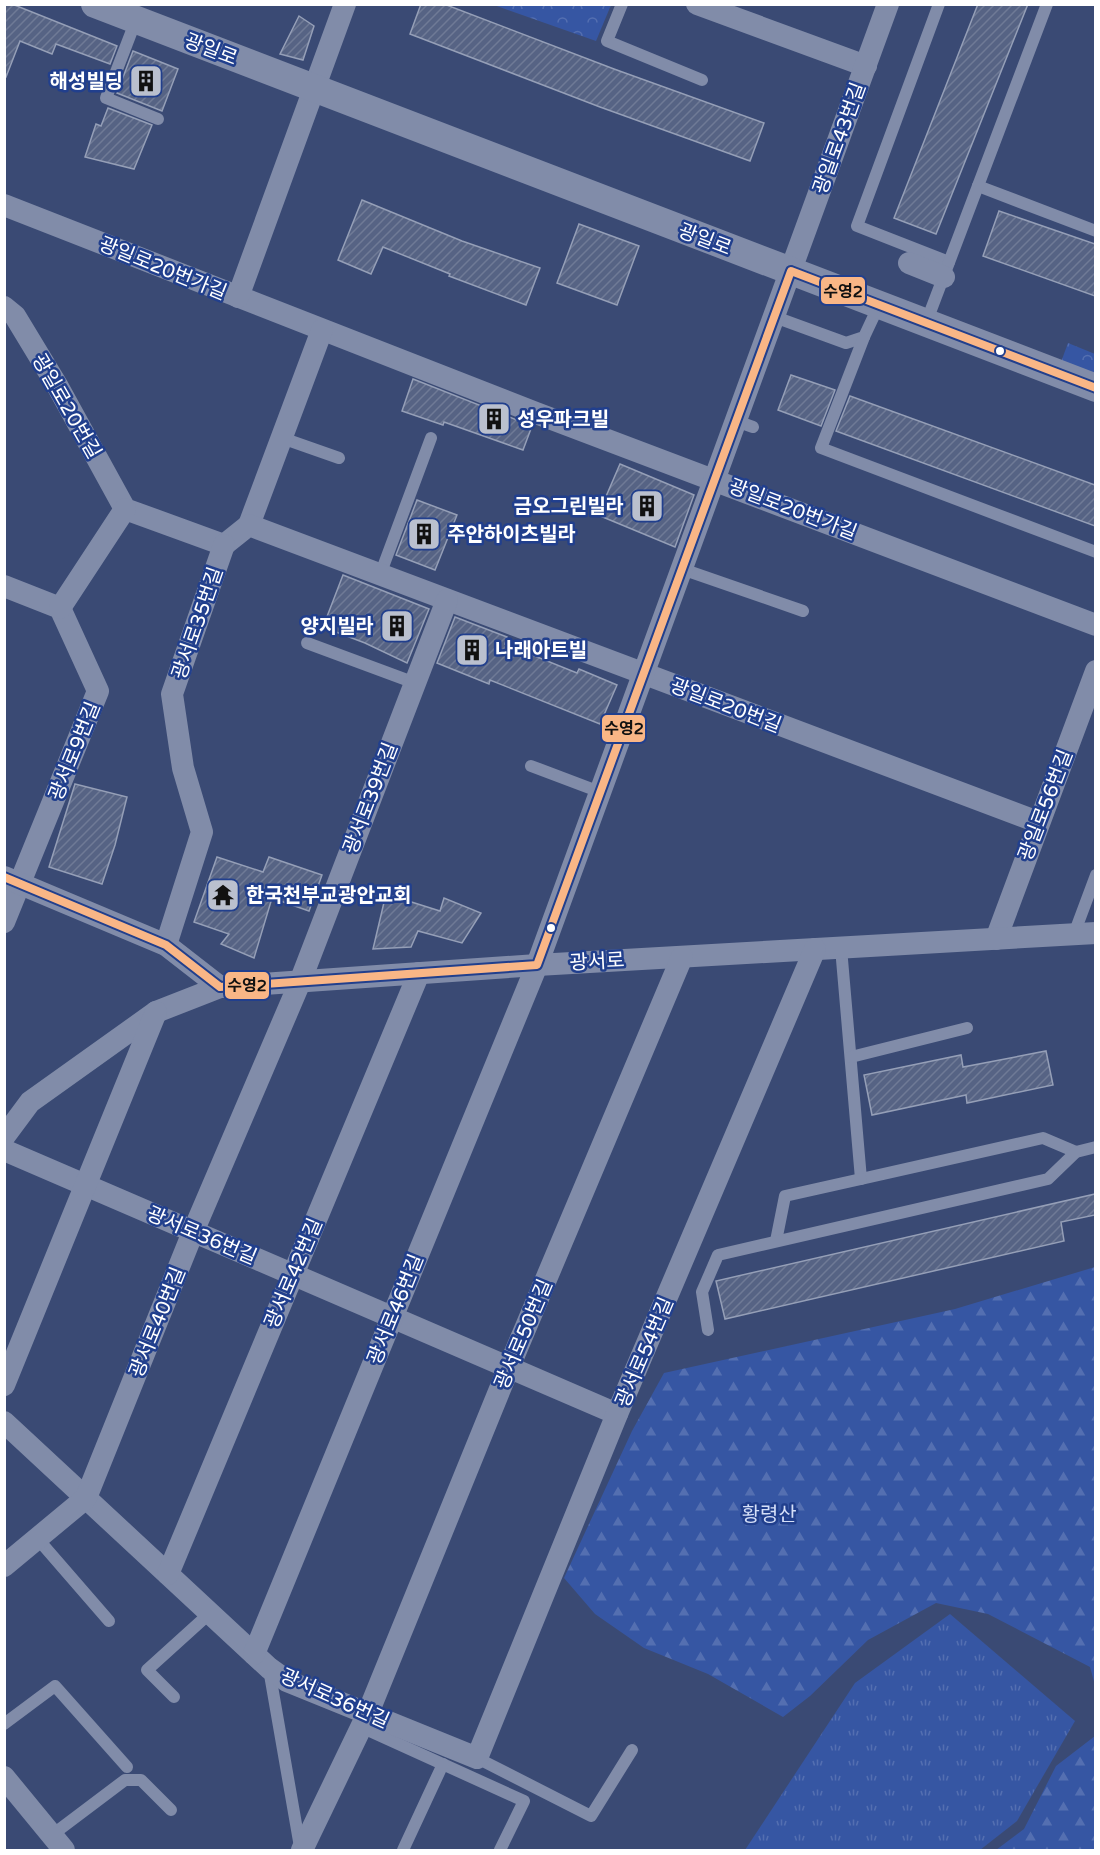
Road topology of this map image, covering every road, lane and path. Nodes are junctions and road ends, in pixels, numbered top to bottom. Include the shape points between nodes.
1 (345, 4) edge
2 (622, 4) edge
3 (697, 4) edge
4 (888, 4) edge
5 (939, 4) edge
6 (1047, 4) edge
7 (104, 6) edge
8 (136, 20) junction
9 (866, 66) junction
10 (702, 80) dead end
11 (315, 89) junction
12 (158, 119) dead end
13 (978, 186) junction
14 (4, 205) edge
15 (1095, 231) edge
16 (909, 264) dead end
17 (947, 270) junction
18 (791, 271) junction
19 (238, 297) junction
20 (879, 305) junction
21 (4, 307) edge
22 (783, 320) dead end
23 (926, 323) junction
24 (322, 330) junction
25 (864, 338) junction
26 (1095, 388) edge
27 (282, 438) junction
28 (431, 438) dead end
29 (339, 458) dead end
30 (714, 480) junction
31 (125, 509) junction
32 (249, 525) junction
33 (224, 545) junction
34 (1095, 552) edge
35 (682, 569) junction
36 (380, 574) junction
37 (4, 586) edge
38 (447, 600) junction
39 (60, 608) junction
40 (803, 611) dead end
41 (1095, 625) edge
42 (307, 643) dead end
43 (1095, 671) edge
44 (644, 674) junction
45 (415, 682) junction
46 (531, 766) dead end
47 (600, 792) junction
48 (1038, 822) junction
49 (1095, 875) edge
50 (13, 880) edge
51 (4, 921) edge
52 (1085, 934) edge
53 (996, 939) junction
54 (166, 945) junction
55 (841, 948) junction
56 (815, 949) junction
57 (682, 957) junction
58 (537, 965) junction
59 (419, 973) junction
60 (300, 982) junction
61 (220, 987) junction
62 (156, 1012) junction
63 (967, 1028) dead end
64 (851, 1057) junction
65 (4, 1137) edge
66 (1095, 1147) edge
67 (4, 1150) edge
68 (1076, 1152) junction
69 (861, 1179) junction
70 (85, 1185) junction
71 (194, 1232) junction
72 (776, 1241) junction
73 (292, 1274) junction
74 (392, 1317) junction
75 (708, 1330) dead end
76 (509, 1367) junction
77 (4, 1385) edge
78 (617, 1414) junction
79 (4, 1422) edge
80 (86, 1498) junction
81 (37, 1538) junction
82 (5, 1565) edge
83 (168, 1574) junction
84 (210, 1613) junction
85 (109, 1621) dead end
86 (261, 1661) junction
87 (174, 1697) dead end
88 (364, 1720) junction
89 (4, 1724) edge
90 (632, 1750) dead end
91 (477, 1758) junction
92 (443, 1764) junction
93 (127, 1767) dead end
94 (4, 1778) edge
95 (171, 1810) dead end
96 (58, 1843) edge
97 (301, 1851) edge
98 (403, 1851) edge
99 (500, 1851) edge

1 - 11 street
2 - 10 lane via 608,41
3 - 9 street
4 - 9 street, 광일로43번길
5 - 17 lane via 857,226
6 - 13 lane
7 - 8 street, 광일로
8 - 11 street, 광일로
8 - 12 lane via 106,98
9 - 18 street, 광일로43번길
11 - 18 street, 광일로
11 - 19 street
13 - 15 lane
13 - 17 lane
14 - 19 street, 광일로20번가길
16 - 17 street
17 - 23 lane
18 - 20 street, 광일로
18 - 30 street, 광일로43번길 via 744,424
19 - 24 street, 광일로20번가길
20 - 23 street, 광일로
20 - 25 lane
21 - 31 street, 광일로20번길 via 15,316 58,387
22 - 25 lane via 846,344
23 - 26 street, 광일로
24 - 27 street
24 - 30 street, 광일로20번가길
25 - 34 lane via 821,448
27 - 29 lane
27 - 32 street
28 - 36 lane
30 - 35 street, 광일로43번길
30 - 41 street, 광일로20번가길
31 - 33 street
31 - 39 street
32 - 33 street
32 - 36 street, 광일로20번길
33 - 54 street, 광서로35번길 via 172,694 183,768 202,832
35 - 40 lane
35 - 44 street, 광서로46번길
36 - 38 street, 광일로20번길
37 - 39 street
38 - 44 street, 광일로20번길
38 - 45 street, 광서로39번길
39 - 50 street, 광서로9번길 via 98,691
42 - 45 lane
43 - 48 street, 광일로56번길
44 - 47 street, 광서로46번길
44 - 48 street, 광일로20번길
45 - 60 street, 광서로39번길
46 - 47 lane
47 - 58 street, 광서로46번길
48 - 53 street, 광일로56번길
49 - 52 lane, 광서로
50 - 51 street, 광서로9번길
50 - 54 street
52 - 53 street, 광서로
53 - 55 street, 광서로
54 - 61 street
55 - 56 street, 광서로
55 - 64 lane
56 - 57 street, 광서로
56 - 78 street, 광서로54번길
57 - 58 street, 광서로
57 - 76 street, 광서로50번길
58 - 59 street, 광서로
58 - 74 street, 광서로46번길
59 - 60 street, 광서로
59 - 73 street, 광서로42번길
60 - 61 street, 광서로
60 - 71 street, 광서로40번길
61 - 62 street
62 - 65 street via 30,1102
62 - 70 street
63 - 64 lane
64 - 69 lane
66 - 68 lane
67 - 70 street, 광서로36번길
68 - 69 lane via 1043,1138
68 - 72 lane via 1048,1179
69 - 72 lane via 785,1196
70 - 71 street, 광서로36번길
70 - 77 street
71 - 73 street, 광서로36번길
71 - 80 street, 광서로40번길
72 - 75 lane via 718,1255 702,1292
73 - 74 street, 광서로36번길
73 - 83 street, 광서로42번길
74 - 76 street, 광서로36번길
74 - 86 street, 광서로46번길
76 - 78 street, 광서로36번길
76 - 88 street, 광서로50번길
78 - 91 street, 광서로54번길
79 - 80 street, 광서로36번길
80 - 81 street
80 - 83 street, 광서로36번길
81 - 82 street
81 - 85 lane
83 - 84 street, 광서로36번길
84 - 86 street, 광서로36번길
84 - 87 lane via 147,1670
86 - 88 street, 광서로36번길 via 287,1681
86 - 97 lane
88 - 91 street, 광서로36번길
88 - 92 lane
88 - 97 street, 광서로50번길
89 - 93 lane via 55,1686
90 - 91 lane via 591,1816
92 - 98 lane
92 - 99 lane via 524,1801
94 - 96 street
95 - 96 lane via 141,1780 125,1780

